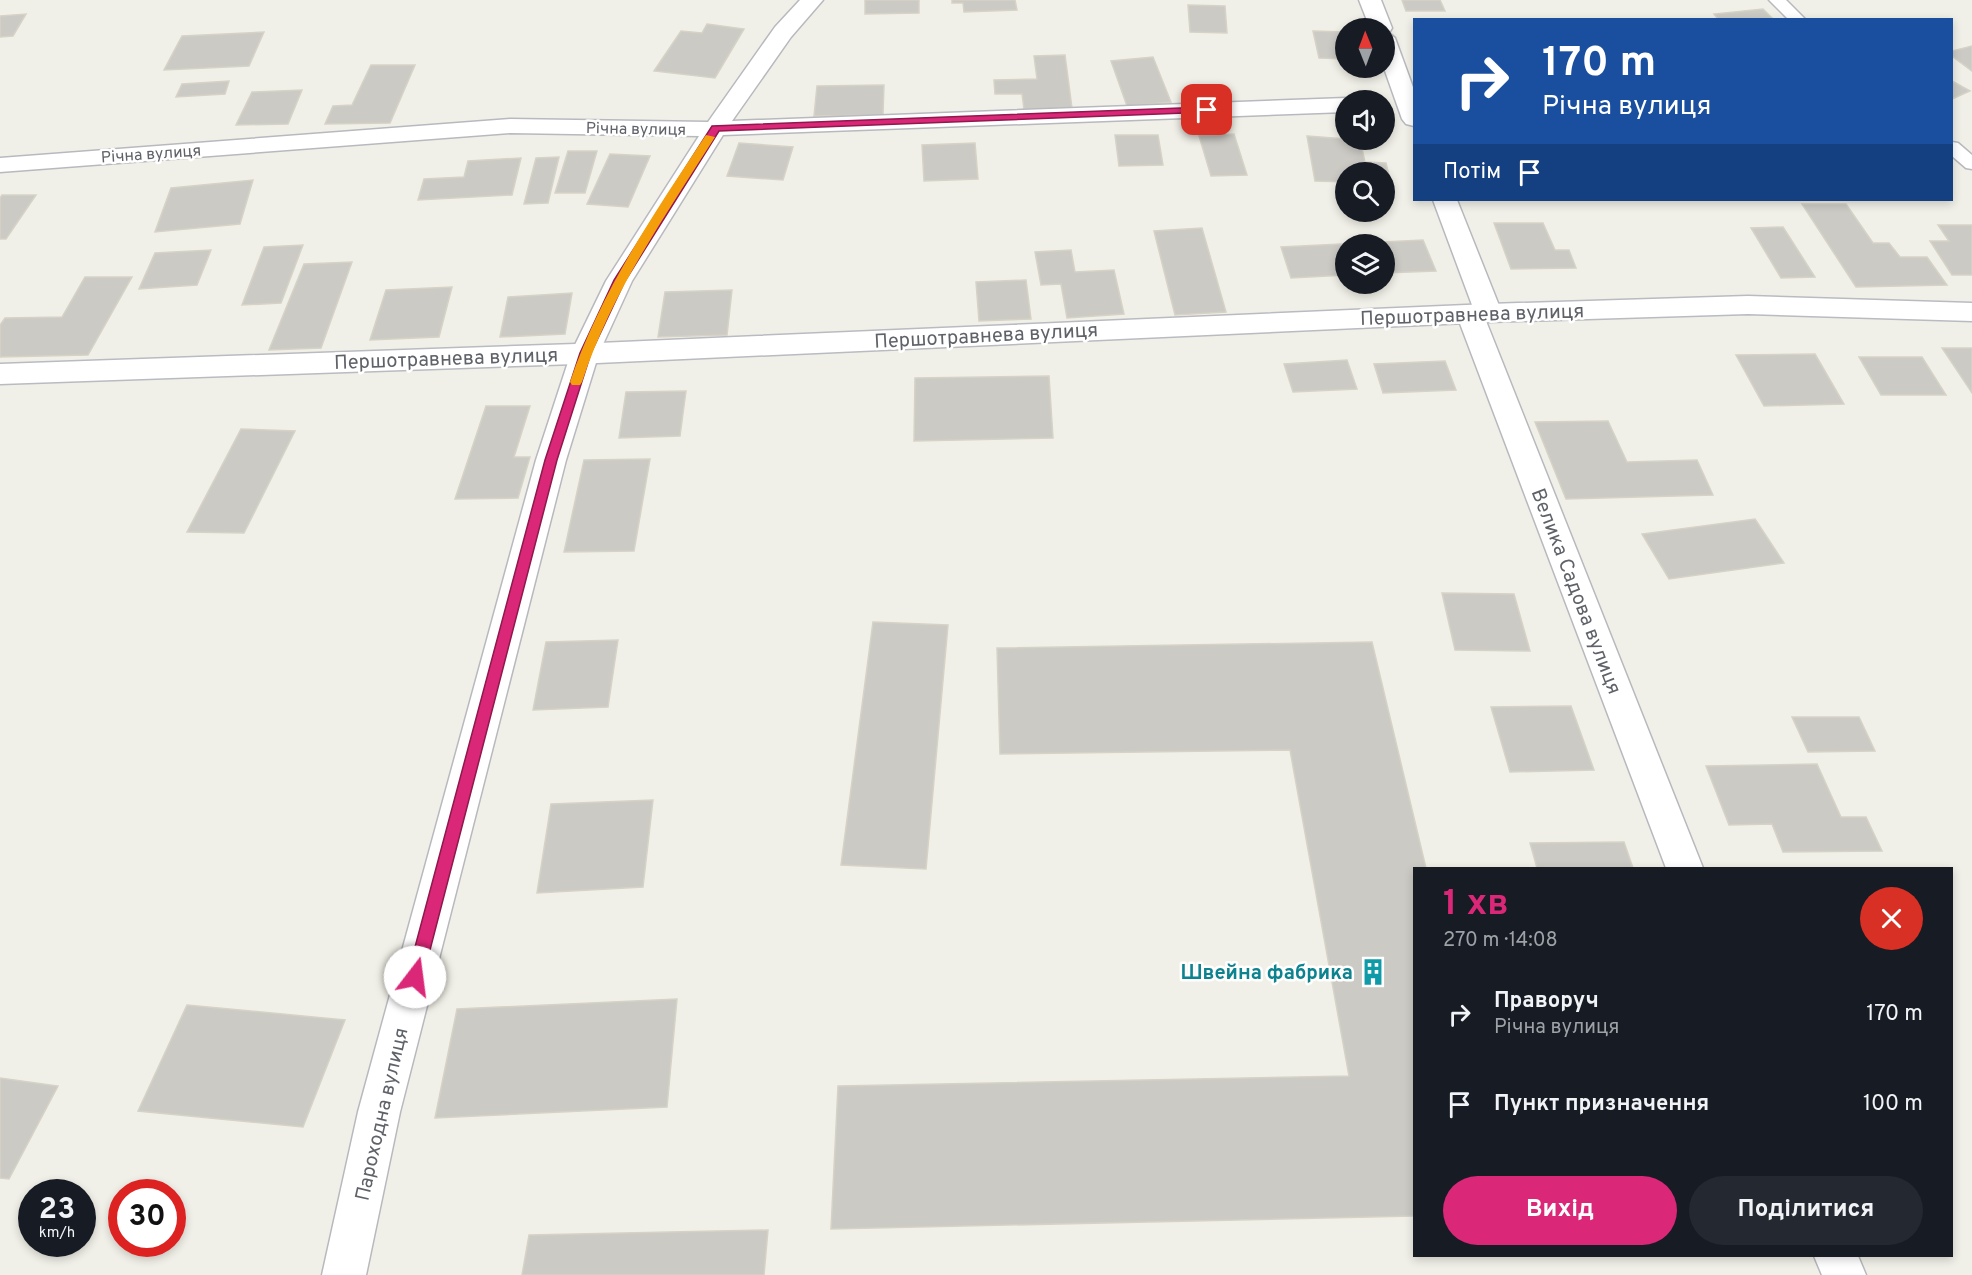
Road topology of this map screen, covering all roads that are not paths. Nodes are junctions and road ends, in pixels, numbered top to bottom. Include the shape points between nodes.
1 (812, 0) edge
2 (1370, 0) edge
3 (1777, 0) edge
4 (1377, 18) edge
5 (1797, 18) edge
6 (1395, 68) edge
7 (1335, 105) edge
8 (1395, 106) edge
9 (1411, 111) edge
10 (716, 129) junction
11 (1953, 148) edge
12 (1972, 164) edge
13 (0, 165) edge
14 (1445, 201) edge
15 (1972, 312) edge
16 (1479, 313) junction
17 (585, 353) junction
18 (0, 374) edge
19 (1685, 867) edge
20 (1836, 1257) edge
21 (344, 1275) edge
22 (1844, 1275) edge

1 - 10 street, Пароходна вулиця via 783,32
2 - 4 street
3 - 5 lane
6 - 9 street
7 - 10 street, Річна вулиця
8 - 9 street
10 - 13 street, Річна вулиця via 510,126
10 - 17 street, Пароходна вулиця via 619,280
11 - 12 lane
14 - 16 street, Велика Садова вулиця
15 - 16 street, Першотравнева вулиця via 1748,305
16 - 17 street, Першотравнева вулиця
16 - 19 street, Велика Садова вулиця
17 - 18 street, Першотравнева вулиця
17 - 21 street, Пароходна вулиця via 551,460 382,1100
20 - 22 street

